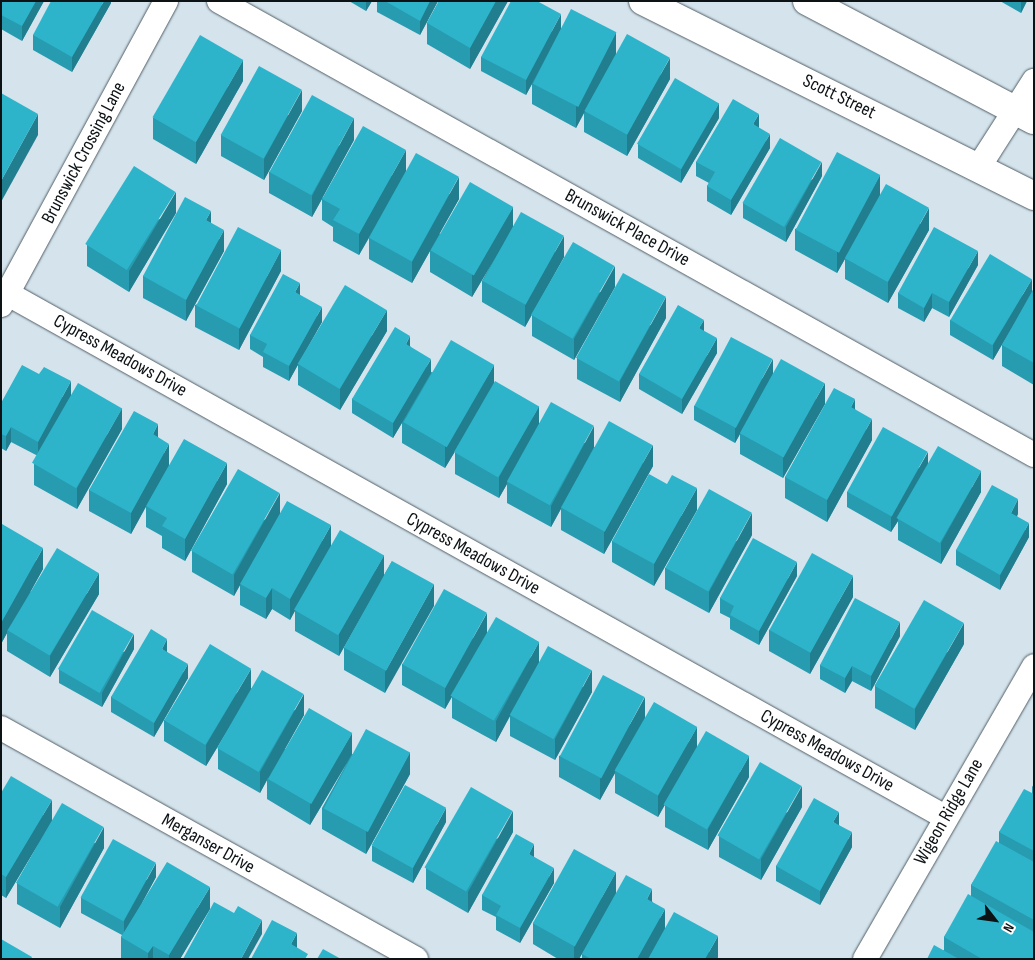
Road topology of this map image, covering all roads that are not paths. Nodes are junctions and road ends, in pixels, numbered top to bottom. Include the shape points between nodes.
1 (166, 1) edge
2 (219, 1) edge
3 (643, 1) edge
4 (807, 1) edge
5 (1034, 81) edge
6 (1025, 115) edge
7 (980, 165) junction
8 (1034, 196) edge
9 (3, 296) edge
10 (1034, 455) edge
11 (1034, 666) edge
12 (1, 728) edge
13 (945, 817) junction
14 (416, 959) edge
15 (865, 959) edge

1 - 9 street, Brunswick Crossing Lane
2 - 10 street, Brunswick Place Drive
3 - 7 main road, Scott Street
4 - 6 main road
5 - 6 street
6 - 7 street
7 - 8 main road, Scott Street
9 - 13 street, Cypress Meadows Drive
11 - 13 street, Wigeon Ridge Lane
12 - 14 street, Merganser Drive
13 - 15 street, Wigeon Ridge Lane

